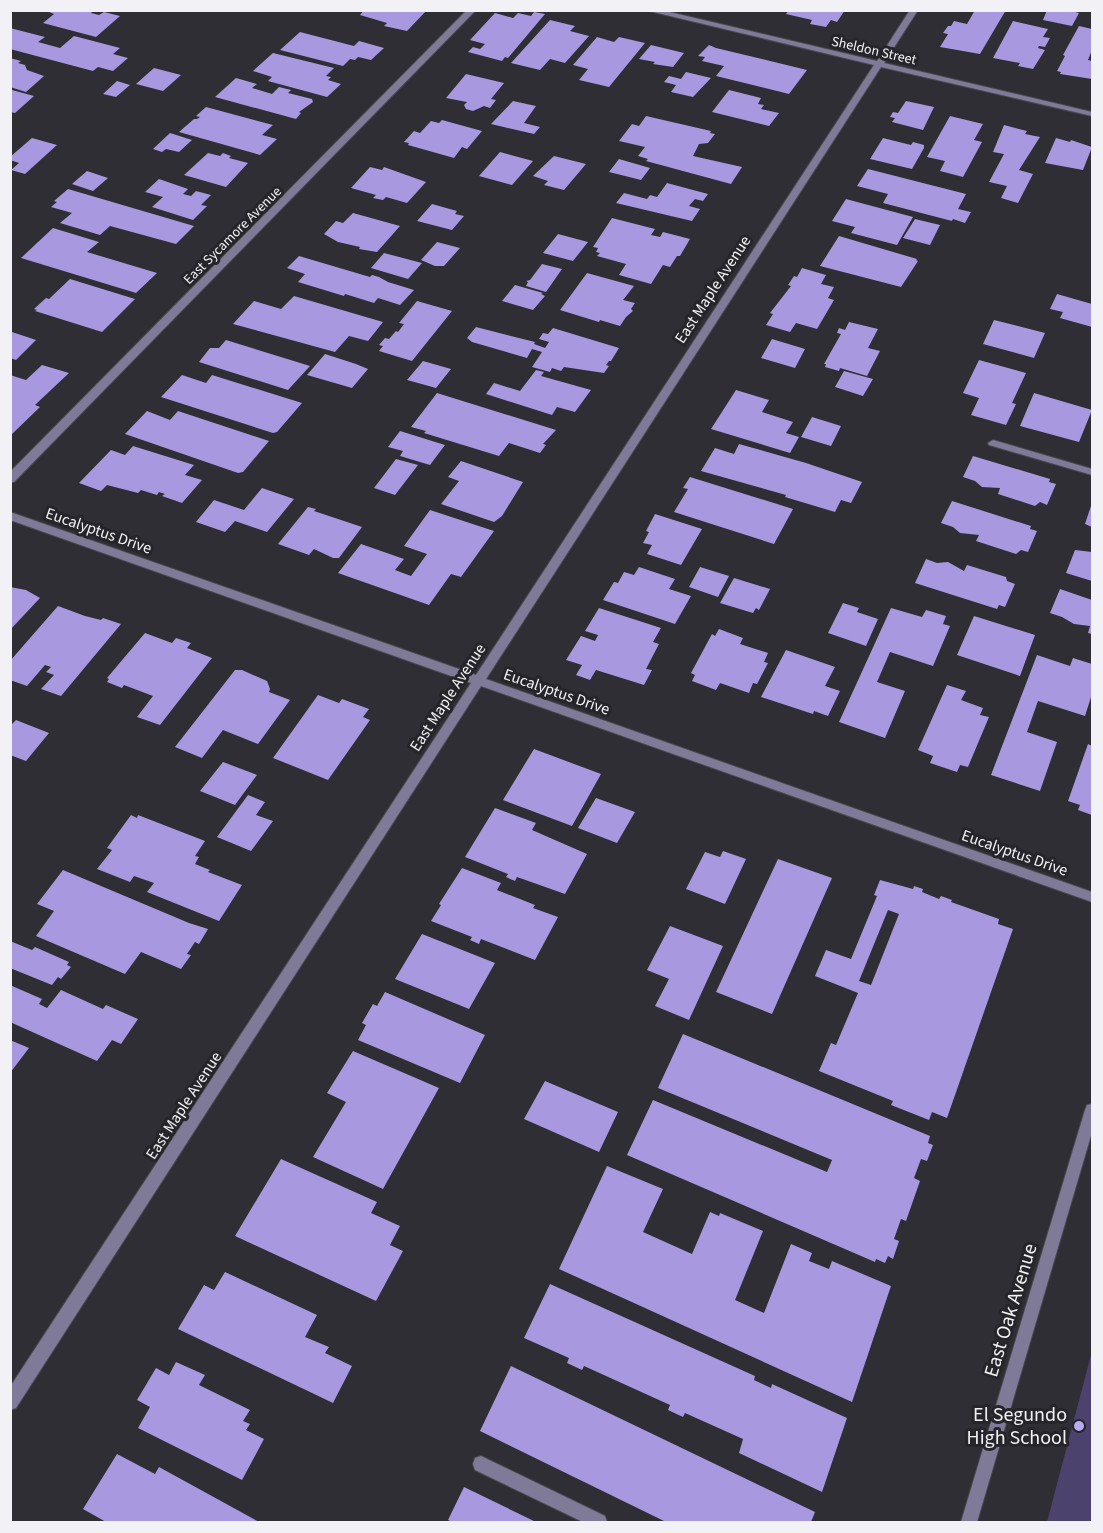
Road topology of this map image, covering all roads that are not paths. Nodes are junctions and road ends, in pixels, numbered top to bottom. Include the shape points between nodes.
1 (472, 10) edge
2 (649, 10) edge
3 (914, 10) edge
4 (878, 65) junction
5 (1092, 114) edge
6 (993, 443) dead end
7 (1092, 472) edge
8 (10, 479) edge
9 (10, 516) edge
10 (477, 680) junction
11 (1092, 897) edge
12 (1092, 1110) edge
13 (12, 1395) edge
14 (481, 1464) dead end
15 (599, 1522) edge
16 (969, 1522) edge

1 - 8 street, East Sycamore Avenue
2 - 4 street, Sheldon Street
3 - 4 street, East Maple Avenue
4 - 5 street, Sheldon Street
4 - 10 street, East Maple Avenue
6 - 7 street
9 - 10 street, Eucalyptus Drive
10 - 11 street, Eucalyptus Drive
10 - 13 street, East Maple Avenue
12 - 16 street, East Oak Avenue
14 - 15 street

